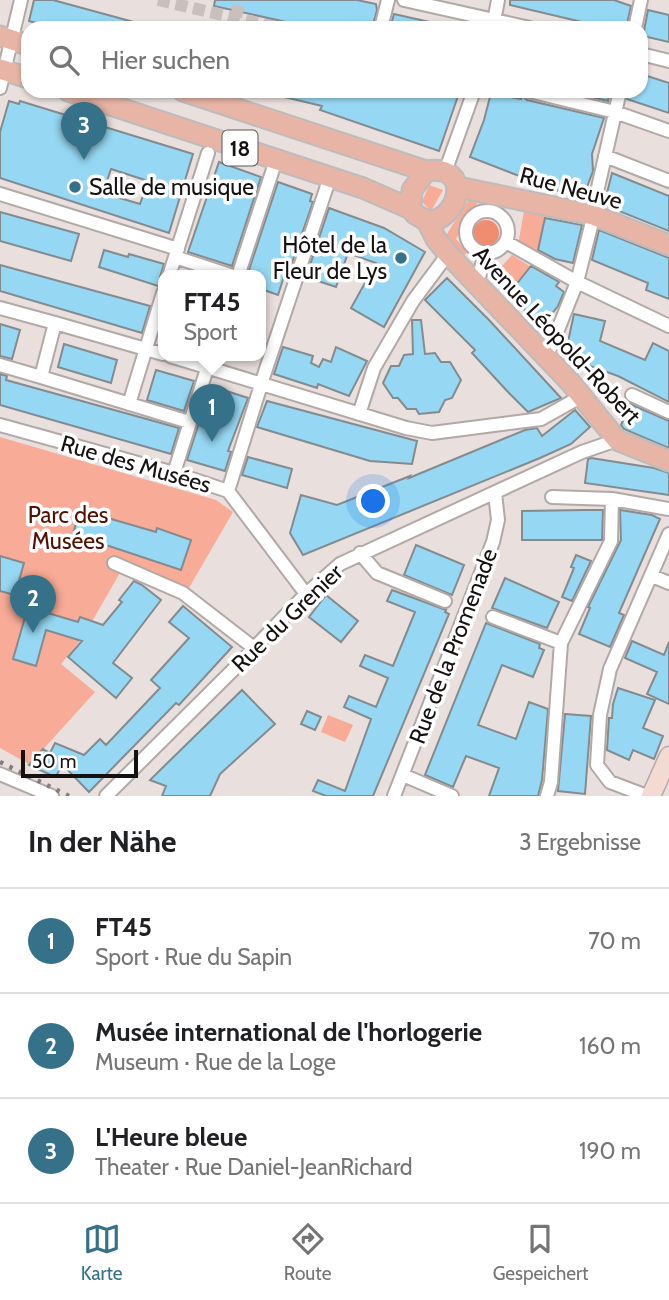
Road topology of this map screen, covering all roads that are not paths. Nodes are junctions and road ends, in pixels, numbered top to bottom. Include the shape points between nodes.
1 (22, 0) edge
2 (388, 0) edge
3 (404, 0) edge
4 (498, 0) edge
5 (641, 0) edge
6 (383, 21) edge
7 (482, 21) edge
8 (494, 21) edge
9 (636, 21) edge
10 (14, 40) edge
11 (648, 56) edge
12 (669, 61) edge
13 (2, 76) edge
14 (21, 77) edge
15 (87, 98) edge
16 (204, 98) edge
17 (471, 98) edge
18 (557, 98) edge
19 (618, 98) edge
20 (615, 112) junction
21 (669, 131) edge
22 (208, 153) dead end
23 (605, 156) junction
24 (274, 167) junction
25 (330, 177) junction
26 (443, 177) junction
27 (669, 181) edge
28 (0, 194) edge
29 (508, 205) dead end
30 (594, 205) dead end
31 (411, 209) junction
32 (504, 219) junction
33 (427, 221) junction
34 (590, 226) dead end
35 (506, 242) junction
36 (669, 245) edge
37 (176, 253) junction
38 (448, 254) junction
39 (484, 254) junction
40 (171, 270) edge
41 (220, 270) edge
42 (237, 270) edge
43 (480, 274) dead end
44 (577, 282) junction
45 (158, 307) edge
46 (0, 308) edge
47 (54, 323) junction
48 (669, 326) edge
49 (551, 347) dead end
50 (144, 348) junction
51 (158, 352) edge
52 (209, 362) edge
53 (0, 365) edge
54 (41, 377) junction
55 (260, 385) junction
56 (632, 395) dead end
57 (582, 396) junction
58 (129, 404) junction
59 (669, 412) edge
60 (359, 414) junction
61 (189, 422) junction
62 (0, 425) edge
63 (617, 440) junction
64 (669, 461) edge
65 (174, 473) junction
66 (228, 491) junction
67 (495, 493) junction
68 (552, 497) dead end
69 (612, 499) junction
70 (669, 509) edge
71 (669, 534) edge
72 (360, 553) junction
73 (114, 564) dead end
74 (652, 576) junction
75 (669, 583) edge
76 (306, 594) junction
77 (445, 601) dead end
78 (493, 617) dead end
79 (561, 643) junction
80 (254, 648) junction
81 (669, 756) edge
82 (0, 774) edge
83 (403, 775) junction
84 (656, 790) edge
85 (52, 796) edge
86 (106, 796) edge
87 (394, 796) edge
88 (452, 796) edge
89 (547, 796) edge

1 - 10 street
2 - 6 street
3 - 7 street
4 - 8 street
5 - 9 street
10 - 13 street
11 - 12 street
13 - 14 main road
15 - 24 main road, 18
16 - 26 main road, 18
17 - 26 street
18 - 20 street
19 - 20 street
20 - 21 street
20 - 23 street
22 - 37 street
23 - 27 street
23 - 30 street
24 - 25 main road, 18
24 - 42 street
25 - 31 main road, 18
25 - 55 street
26 - 31 main road via 415,182
26 - 33 main road via 454,202 445,214
26 - 36 main road, Rue Neuve / 18 via 593,215
28 - 37 street
29 - 32 street
31 - 33 main road, 18
32 - 35 street
32 - 39 street via 485,211 468,222 468,242
33 - 38 main road, Avenue Léopold-Robert / 18
34 - 44 street
35 - 39 street via 497,251
35 - 44 street
37 - 40 street
37 - 41 street
38 - 57 main road, Avenue Léopold-Robert / 18
38 - 60 street via 412,300 374,368
39 - 43 street
44 - 48 street
44 - 49 street
45 - 50 street
46 - 47 street
47 - 50 street
47 - 54 street
50 - 51 street
50 - 58 street
52 - 55 street
52 - 61 street
53 - 54 street
54 - 58 street
55 - 60 street
55 - 66 street
56 - 59 street
57 - 60 street via 541,419 432,433
57 - 63 main road, Avenue Léopold-Robert / 18
58 - 61 street
61 - 65 street
62 - 65 street, Rue des Musées
63 - 64 main road, Avenue Léopold-Robert / 18
63 - 67 street, Rue du Grenier
65 - 66 street, Rue des Musées
66 - 76 street, Rue des Musées
67 - 72 street, Rue du Grenier
67 - 83 street, Rue de la Promenade via 498,520 493,542
68 - 69 street
69 - 70 street
69 - 79 street via 611,541
71 - 74 street
72 - 76 street, Rue du Grenier
72 - 77 street via 377,573
73 - 80 street via 184,593
74 - 75 street
74 - 84 street via 610,668 600,715 597,765 610,782
76 - 80 street, Rue du Grenier
78 - 79 street
79 - 89 street
80 - 86 street, Rue du Grenier
81 - 84 main road
82 - 85 street
83 - 87 street, Rue de la Promenade
83 - 88 street

